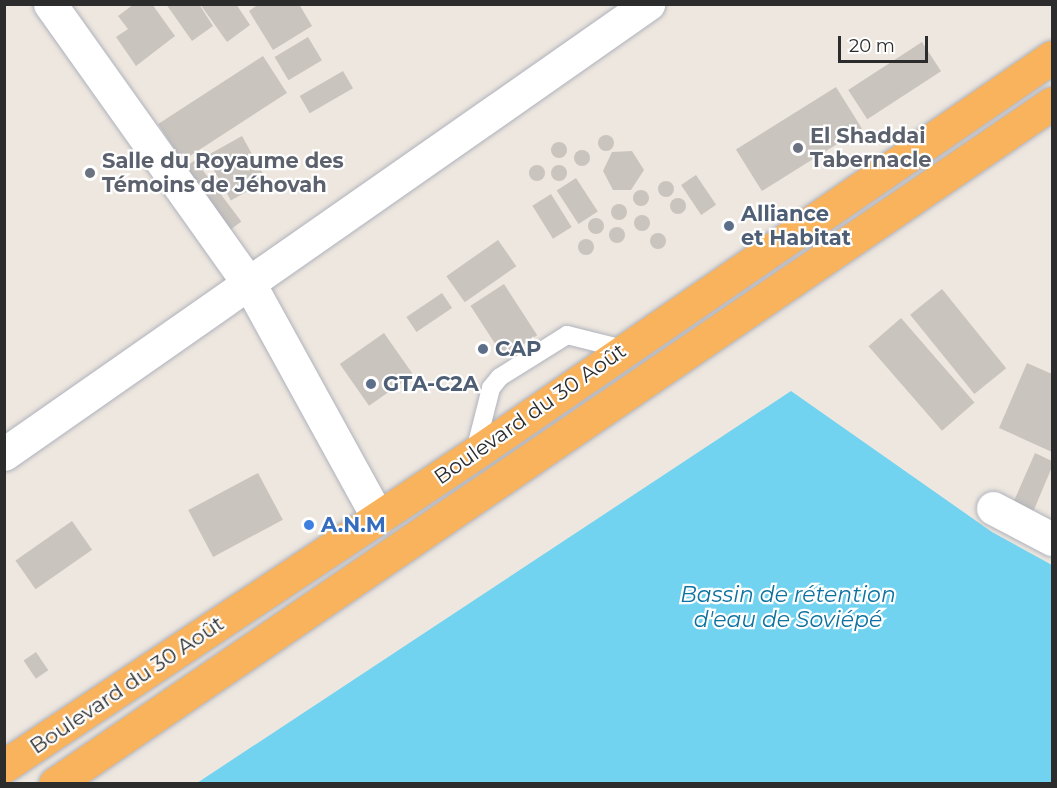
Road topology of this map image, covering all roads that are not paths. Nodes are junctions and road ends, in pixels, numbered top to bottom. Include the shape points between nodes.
1 (648, 4) edge
2 (58, 7) edge
3 (1053, 57) edge
4 (1053, 103) edge
5 (250, 285) junction
6 (623, 349) junction
7 (642, 378) junction
8 (4, 454) edge
9 (474, 454) junction
10 (490, 483) junction
11 (993, 507) dead end
12 (378, 518) junction
13 (1053, 539) edge
14 (4, 766) edge
15 (56, 783) edge

1 - 5 street
2 - 5 street
3 - 6 highway, Boulevard du 30 Août
4 - 7 highway, Boulevard du 30 Août
5 - 8 street
5 - 12 street
6 - 7 highway
6 - 9 highway, Boulevard du 30 Août
6 - 9 lane via 567,335 500,377 491,388
7 - 10 highway, Boulevard du 30 Août
9 - 10 highway
9 - 12 highway, Boulevard du 30 Août
10 - 15 highway, Boulevard du 30 Août
11 - 13 street
12 - 14 highway, Boulevard du 30 Août

